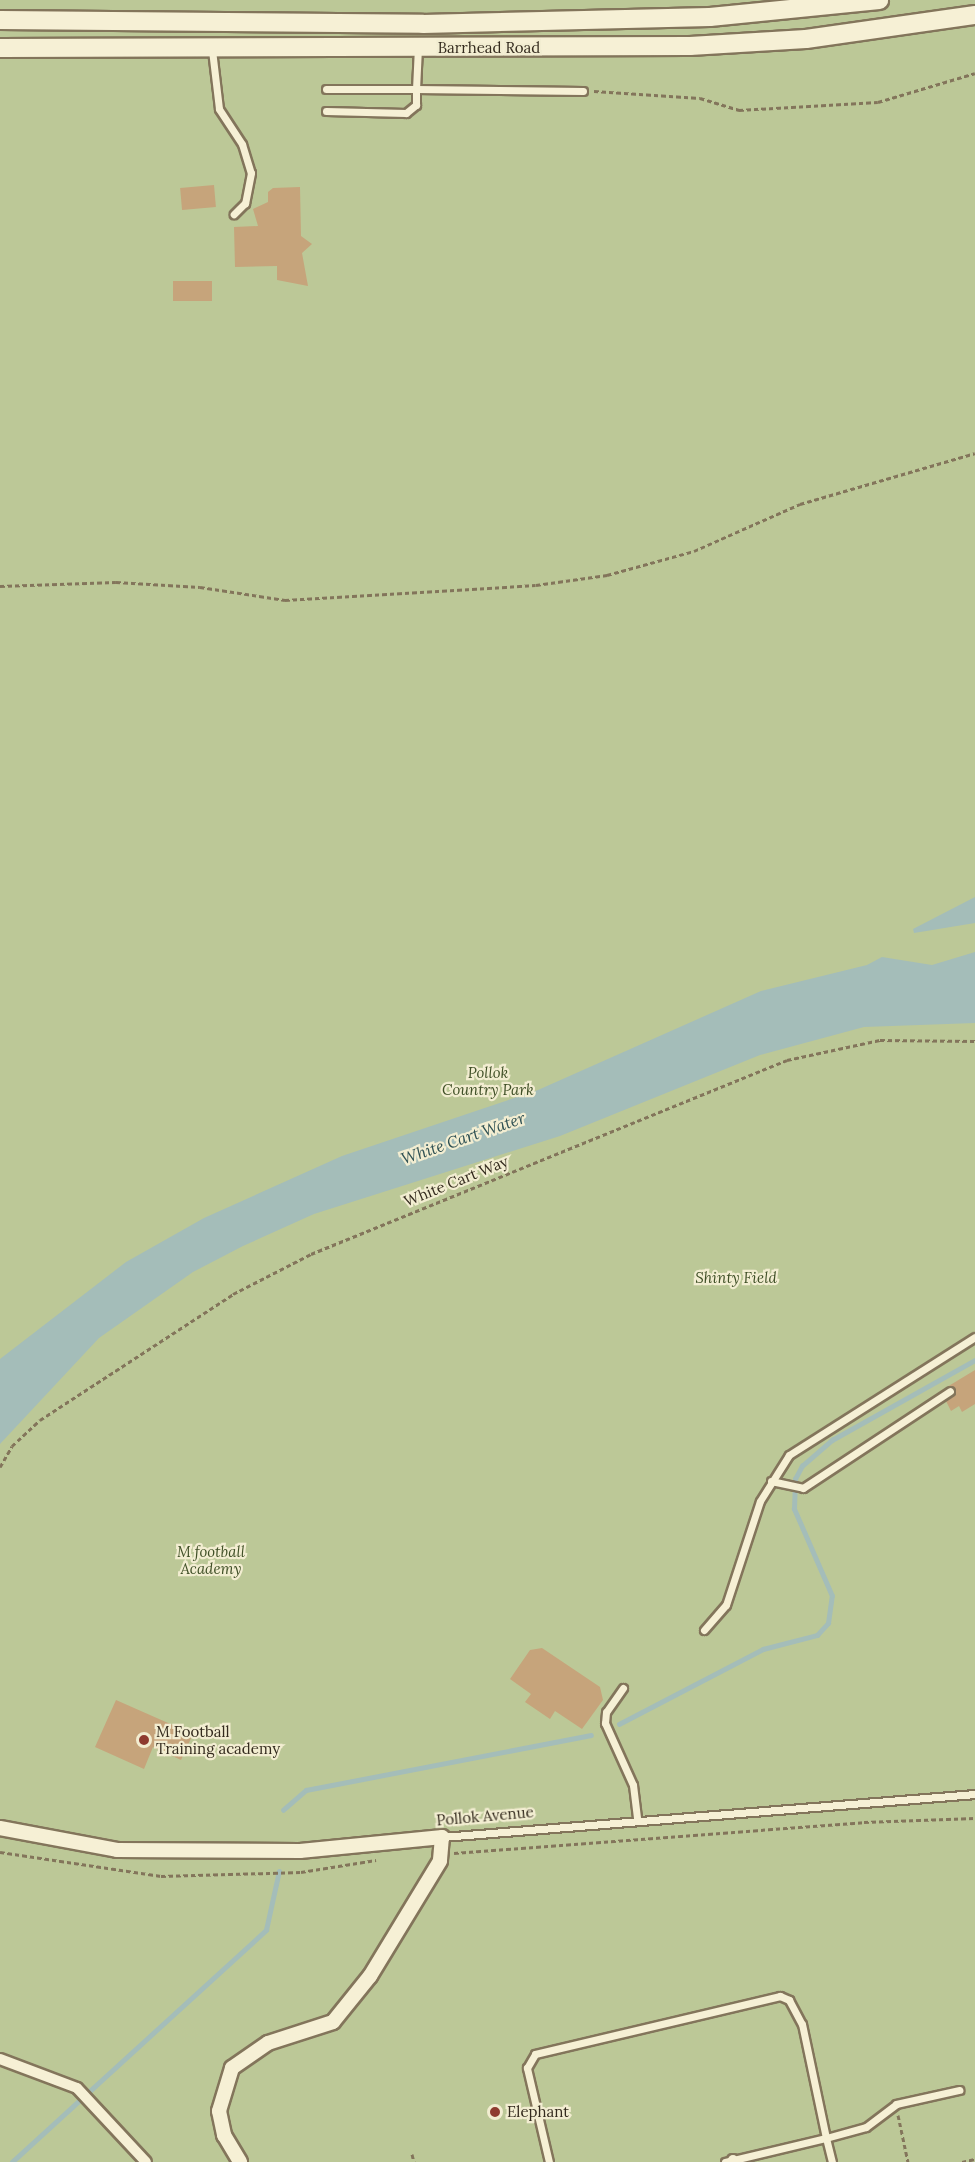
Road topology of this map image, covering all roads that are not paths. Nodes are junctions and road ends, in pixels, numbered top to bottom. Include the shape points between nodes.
1 (879, 0) edge
2 (975, 15) edge
3 (0, 20) edge
4 (211, 22) junction
5 (212, 47) junction
6 (418, 47) junction
7 (0, 48) edge
8 (326, 89) dead end
9 (416, 89) junction
10 (583, 91) road end
11 (326, 111) dead end
12 (234, 214) dead end
13 (975, 1337) edge
14 (950, 1391) dead end
15 (771, 1481) junction
16 (704, 1630) dead end
17 (623, 1688) dead end
18 (975, 1794) edge
19 (637, 1820) junction
20 (0, 1827) edge
21 (441, 1837) junction
22 (0, 2059) edge
23 (959, 2090) dead end
24 (826, 2138) junction
25 (730, 2161) edge
26 (146, 2162) edge
27 (240, 2162) edge
28 (549, 2162) edge
29 (832, 2162) edge

1 - 4 main road, Barrhead Road via 710,17
2 - 6 main road, Barrhead Road via 753,44
3 - 4 main road, Barrhead Road
4 - 5 main road
5 - 6 main road, Barrhead Road
5 - 7 main road, Barrhead Road
5 - 12 lane via 219,109 242,144 251,173 245,203
6 - 9 lane
8 - 9 lane
9 - 10 lane
9 - 11 lane via 414,108 406,113
13 - 15 lane via 807,1440 781,1463
14 - 15 lane via 803,1488
15 - 16 lane via 755,1513 726,1605
17 - 19 lane via 606,1712 605,1723 633,1785
18 - 19 lane, Pollok Avenue
19 - 21 lane, Pollok Avenue
20 - 21 street, Pollok Avenue via 117,1850 300,1851
21 - 27 street via 440,1855 370,1976 333,2022 268,2043 232,2068 219,2111 224,2135
22 - 26 street via 77,2088
23 - 24 lane via 896,2104 866,2127
24 - 25 lane
24 - 28 lane via 802,2024 789,2000 780,1996 535,2054 527,2068
24 - 29 lane

